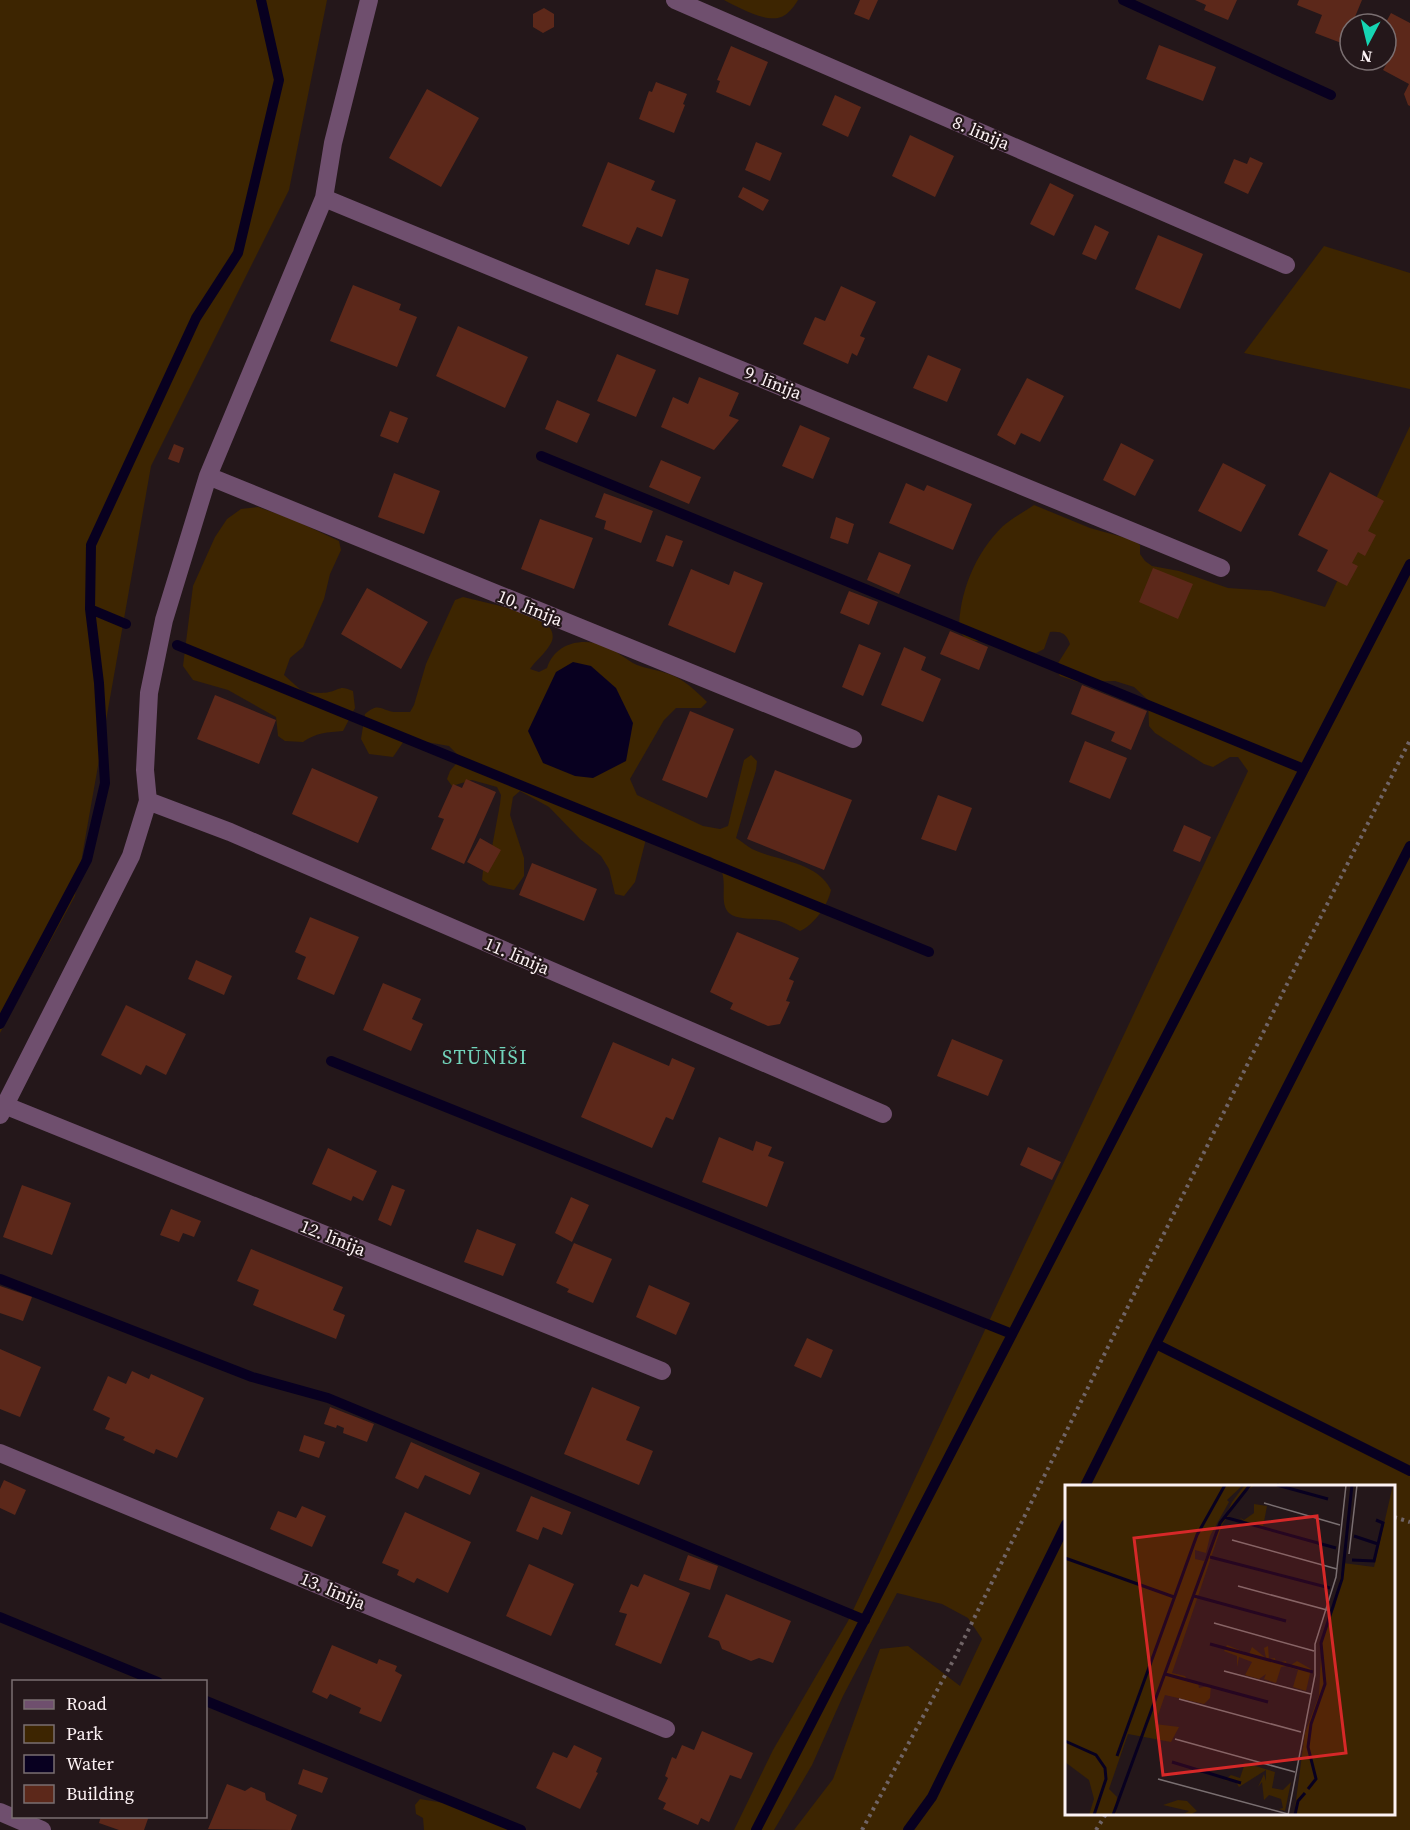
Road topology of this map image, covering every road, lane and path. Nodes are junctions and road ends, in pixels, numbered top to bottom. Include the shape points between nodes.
1 (369, 0) edge
2 (675, 0) edge
3 (324, 198) junction
4 (1286, 265) dead end
5 (208, 476) junction
6 (1221, 568) dead end
7 (853, 739) dead end
8 (1410, 740) edge
9 (148, 801) junction
10 (2, 1110) edge
11 (883, 1114) dead end
12 (662, 1371) dead end
13 (0, 1452) edge
14 (1395, 1517) edge
15 (1410, 1522) edge
16 (666, 1729) dead end
17 (1105, 1815) edge
18 (14, 1818) edge
19 (42, 1830) edge
20 (862, 1830) edge
21 (1096, 1830) edge

1 - 3 street via 333,143
2 - 4 street, 8. līnija
3 - 5 street
3 - 6 street, 9. līnija
5 - 7 street, 10. līnija
5 - 9 street via 164,620 149,693 145,770
8 - 20 path via 955,1657
9 - 10 street via 130,856
9 - 11 street, 11. līnija via 241,837
10 - 12 street, 12. līnija
13 - 16 street, 13. līnija
14 - 15 path
17 - 21 path
18 - 19 street

